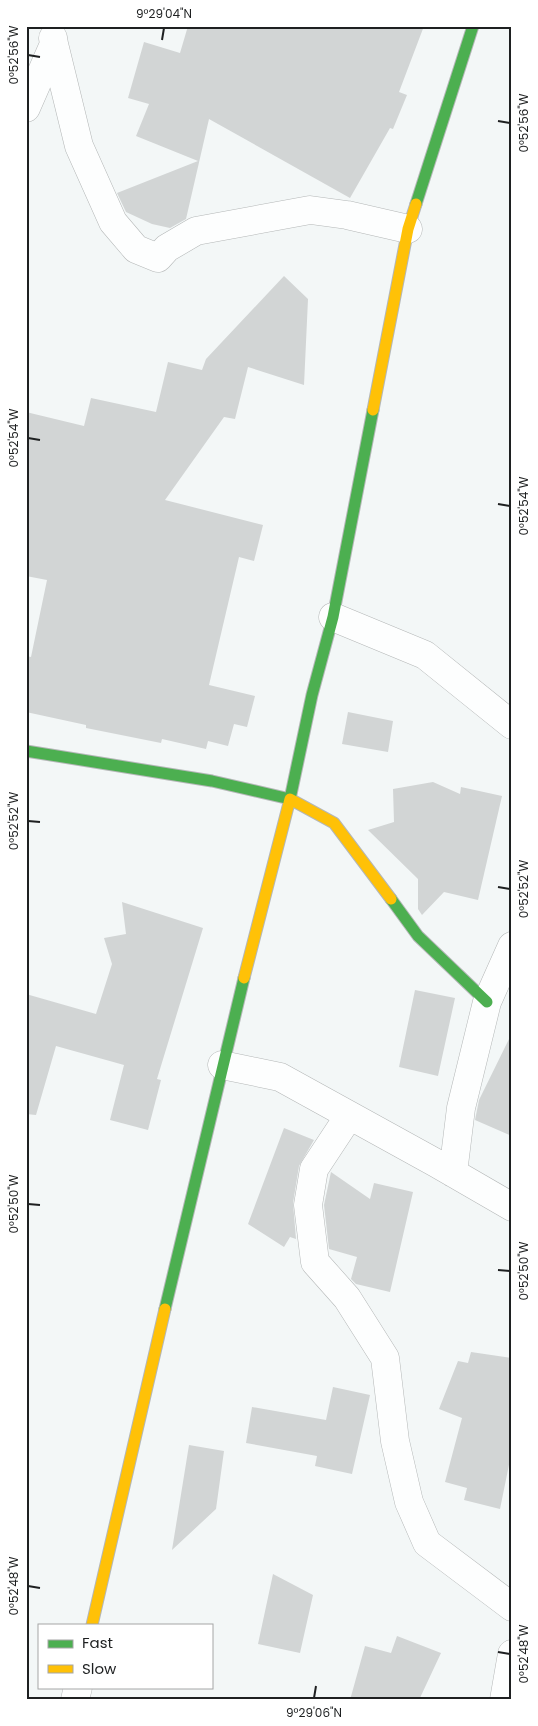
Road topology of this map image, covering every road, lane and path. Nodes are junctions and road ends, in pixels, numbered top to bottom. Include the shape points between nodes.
1 (473, 26) edge
2 (53, 35) edge
3 (26, 108) edge
4 (408, 229) junction
5 (333, 617) junction
6 (512, 725) edge
7 (26, 751) edge
8 (290, 799) junction
9 (512, 946) edge
10 (487, 1002) junction
11 (222, 1065) junction
12 (349, 1116) junction
13 (453, 1173) junction
14 (512, 1207) edge
15 (512, 1607) edge
16 (92, 1624) edge
17 (512, 1654) edge
18 (504, 1700) edge

1 - 4 street
2 - 3 street
2 - 4 street via 79,146 113,222 136,249 158,258 167,248 196,230 310,210
4 - 5 street
5 - 6 street via 425,656
5 - 8 street via 312,695
7 - 8 street via 212,781
8 - 10 street via 334,822 418,936
8 - 11 street
9 - 10 street
10 - 13 street via 461,1108
11 - 12 street via 280,1077
11 - 16 street
12 - 13 street
12 - 15 street via 314,1169 308,1206 315,1262 347,1298 385,1358 395,1441 409,1502 427,1543
13 - 14 street
17 - 18 street

